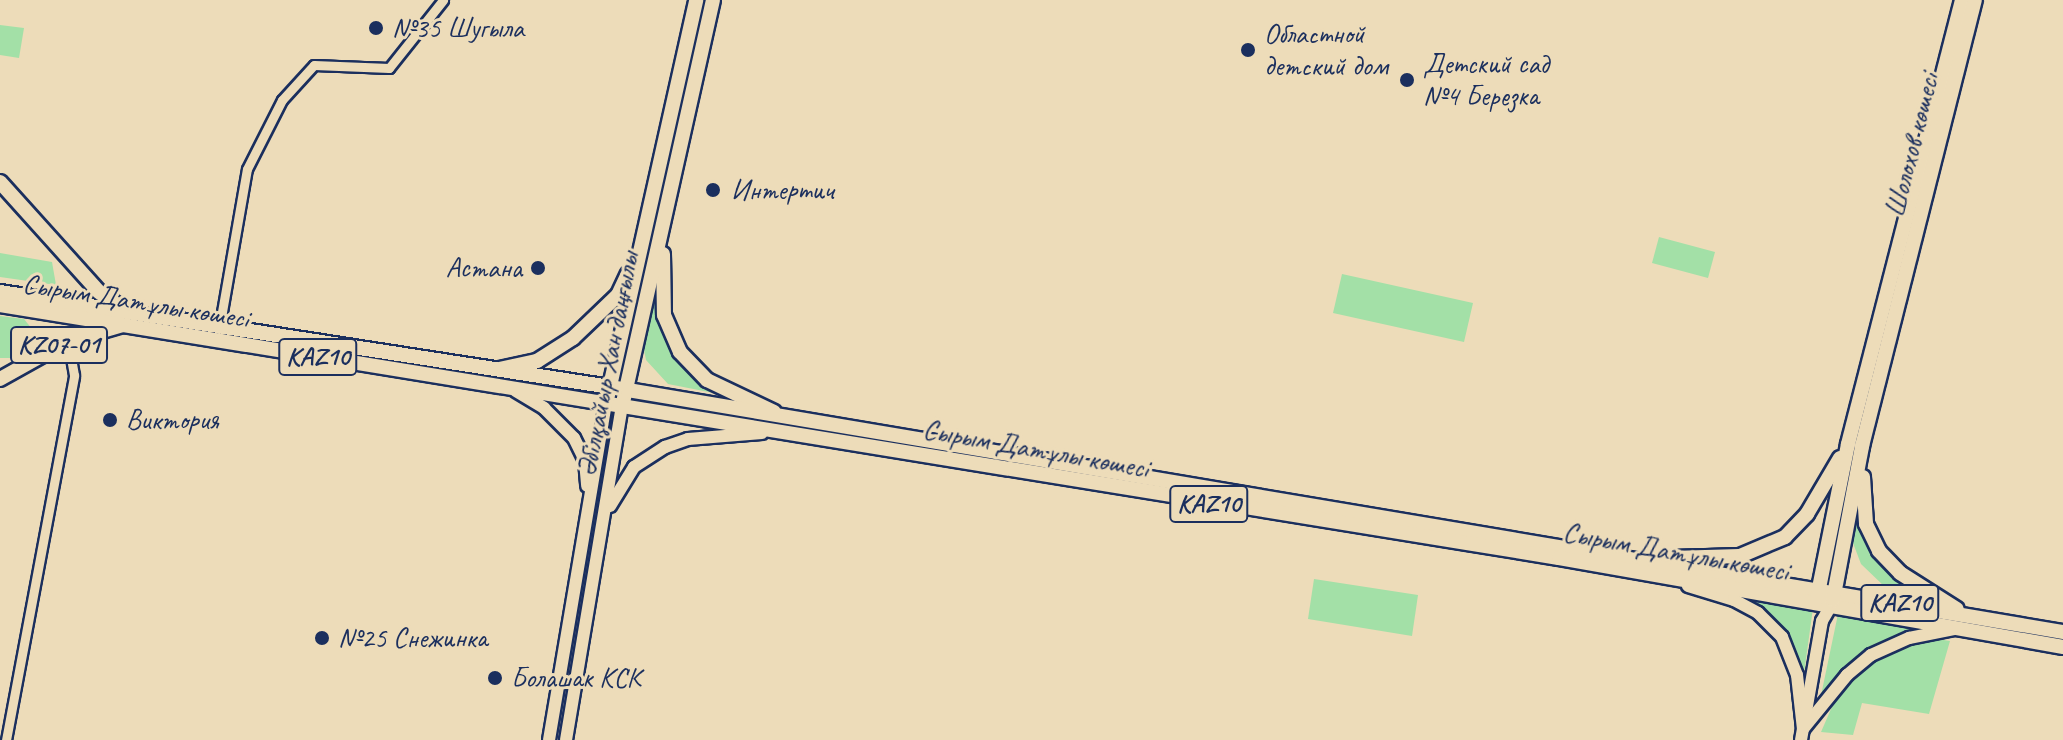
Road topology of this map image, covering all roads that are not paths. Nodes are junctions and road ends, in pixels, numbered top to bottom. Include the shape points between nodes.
1 (443, 0) edge
2 (696, 0) edge
3 (713, 0) edge
4 (1962, 0) edge
5 (1975, 0) edge
6 (0, 182) edge
7 (666, 210) junction
8 (639, 252) junction
9 (0, 292) edge
10 (0, 305) edge
11 (125, 318) junction
12 (218, 334) junction
13 (68, 341) junction
14 (496, 369) junction
15 (0, 379) edge
16 (610, 387) junction
17 (512, 389) junction
18 (626, 390) junction
19 (606, 404) junction
20 (622, 407) junction
21 (784, 426) junction
22 (1855, 445) junction
23 (587, 521) junction
24 (603, 524) junction
25 (1637, 565) junction
26 (1818, 595) junction
27 (1834, 598) junction
28 (1822, 621) junction
29 (1962, 621) junction
30 (2063, 632) edge
31 (2063, 647) edge
32 (1802, 734) edge
33 (6, 740) edge
34 (549, 740) edge
35 (566, 740) edge

1 - 12 street via 389,68 314,65 282,100 247,169
2 - 8 main road, Әбілқайыр Хан даңғылы
3 - 7 main road, Әбілқайыр Хан даңғылы
4 - 22 main road, Шолохов көшесі via 1875,335
5 - 22 main road, Шолохов көшесі via 1884,363
6 - 11 main road, KZ07-01
7 - 18 main road, Әбілқайыр Хан даңғылы
7 - 21 main road via 664,315 680,352 707,380
8 - 14 main road via 618,295 573,338 537,361
8 - 16 main road, Әбілқайыр Хан даңғылы
9 - 11 main road, Сырым Датұлы көшесі / KAZ10
10 - 11 main road, Сырым Датұлы көшесі / KAZ10
11 - 12 main road, Сырым Датұлы көшесі / KAZ10
11 - 13 main road, KZ07-01
12 - 14 main road, Сырым Датұлы көшесі / KAZ10
12 - 17 main road, Сырым Датұлы көшесі / KAZ10
13 - 15 main road, KZ07-01
13 - 33 street via 74,375
14 - 16 main road, Сырым Датұлы көшесі / KAZ10
16 - 18 main road, Сырым Датұлы көшесі / KAZ10
16 - 19 main road, Әбілқайыр Хан даңғылы
17 - 19 main road, Сырым Датұлы көшесі / KAZ10
17 - 23 main road via 544,408 581,447
18 - 20 main road, Әбілқайыр Хан даңғылы
18 - 21 main road, Сырым Датұлы көшесі / KAZ10
19 - 20 main road, Сырым Датұлы көшесі / KAZ10
19 - 23 main road, Әбілқайыр Хан даңғылы
20 - 21 main road, Сырым Датұлы көшесі / KAZ10
20 - 24 main road, Әбілқайыр Хан даңғылы
21 - 24 main road via 665,447 624,479
21 - 25 main road, Сырым Датұлы көшесі / KAZ10
22 - 25 main road via 1785,537 1740,556
22 - 26 main road
22 - 27 main road
22 - 29 main road via 1864,515 1879,551
23 - 34 main road, Әбілқайыр Хан даңғылы
24 - 35 main road, Әбілқайыр Хан даңғылы
25 - 26 main road, Сырым Датұлы көшесі / KAZ10
25 - 32 main road via 1734,600 1771,624 1792,655
26 - 27 main road, Сырым Датұлы көшесі / KAZ10
26 - 28 main road
27 - 28 main road
27 - 29 main road, Сырым Датұлы көшесі / KAZ10
28 - 32 main road
29 - 30 main road, Сырым Датұлы көшесі / KAZ10
29 - 31 main road, Сырым Датұлы көшесі / KAZ10
29 - 32 main road via 1871,655

